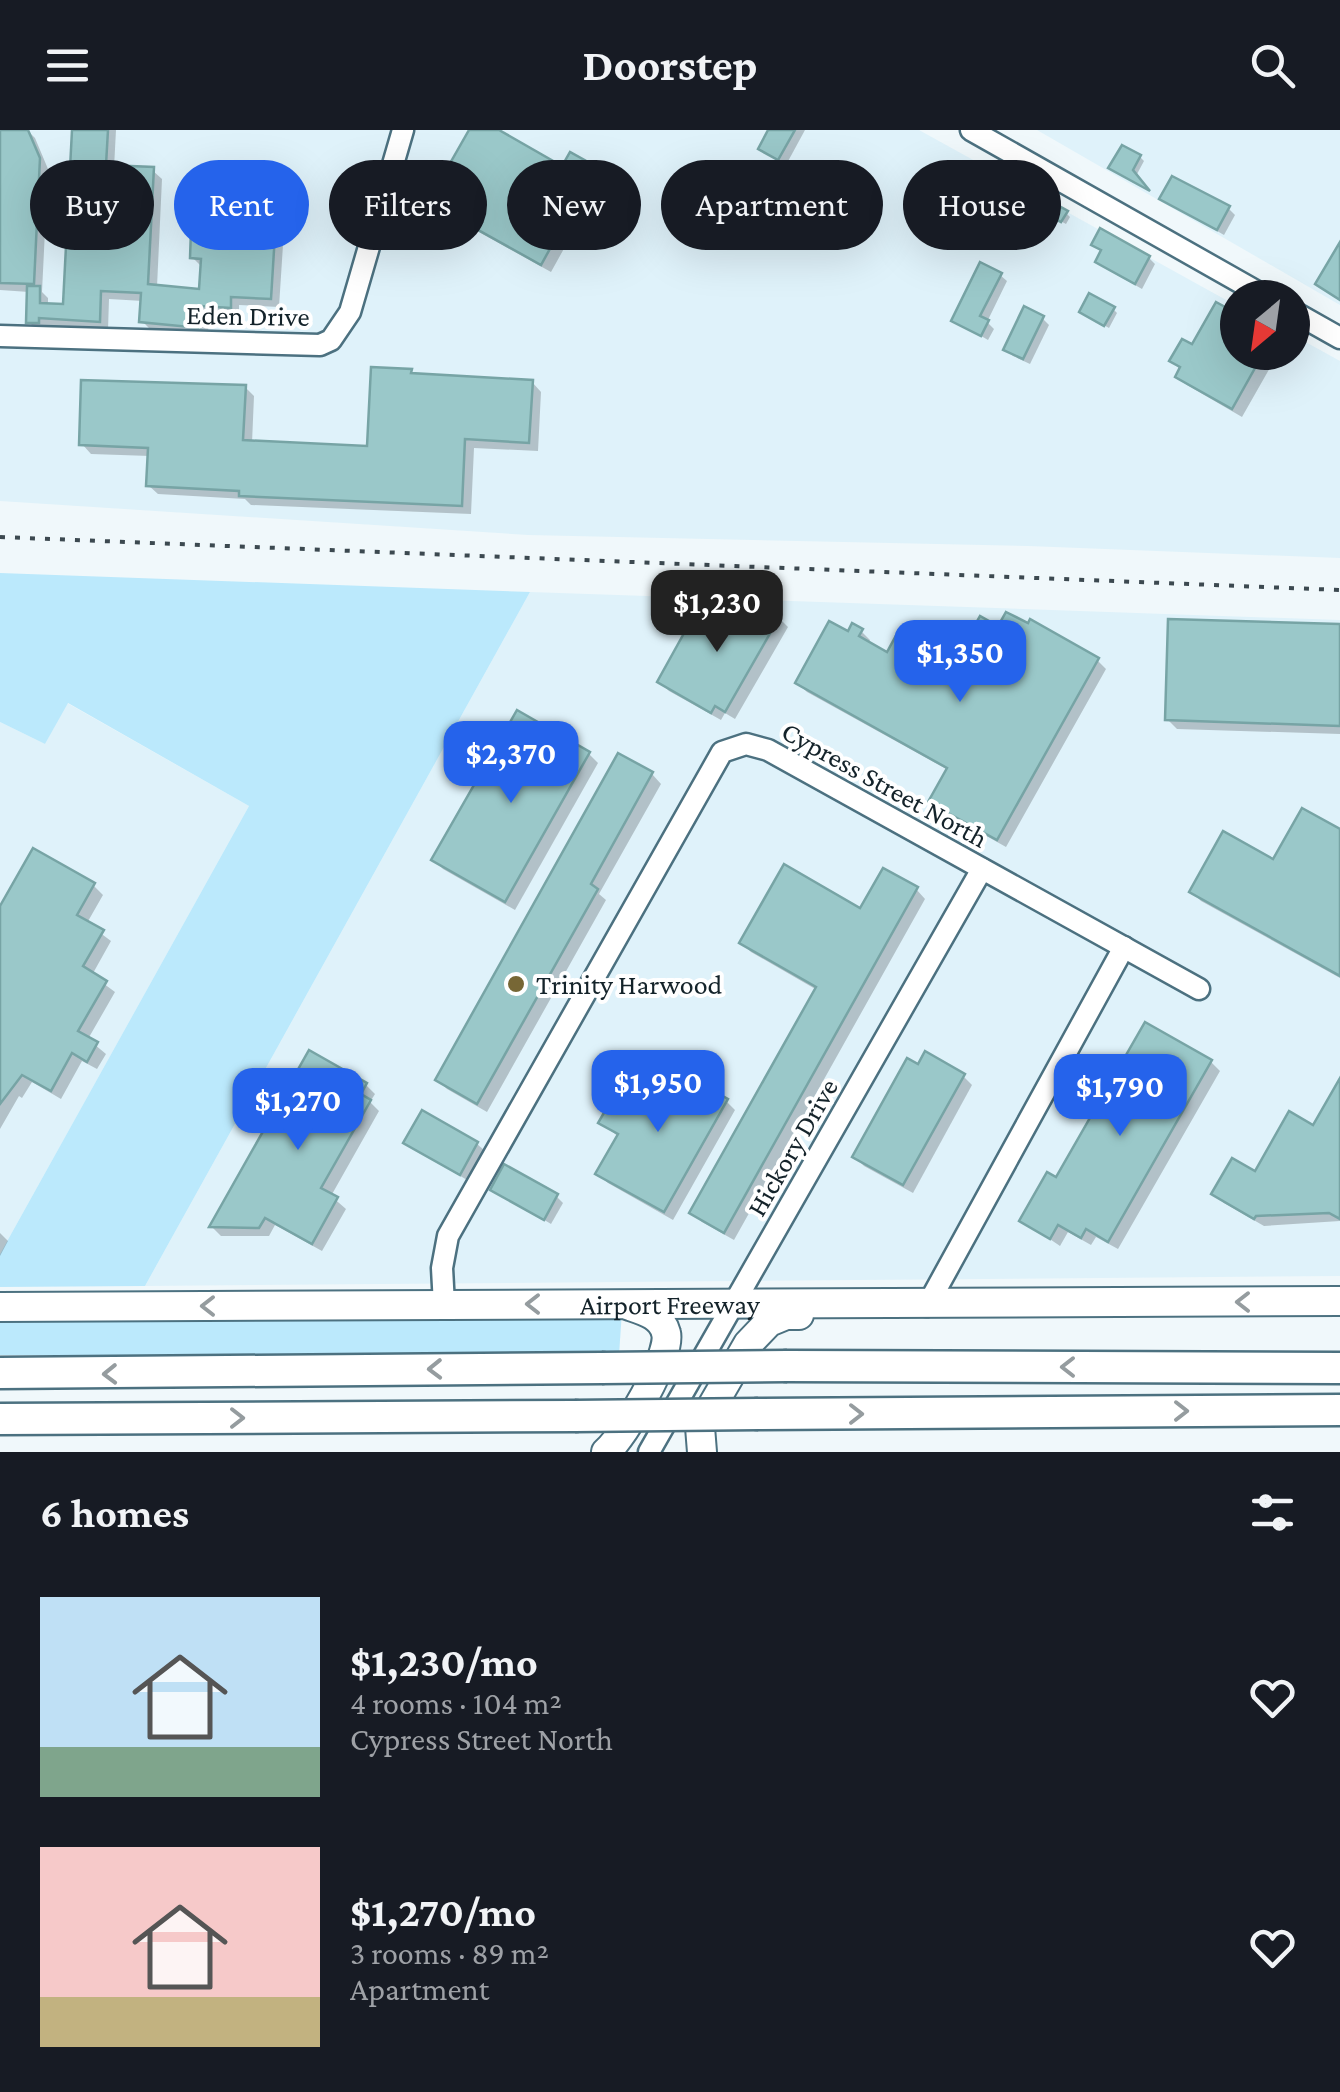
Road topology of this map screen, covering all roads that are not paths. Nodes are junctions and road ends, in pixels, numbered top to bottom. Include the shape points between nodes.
1 (402, 130) edge
2 (971, 130) edge
3 (1236, 280) edge
4 (1310, 321) edge
5 (0, 336) edge
6 (1340, 338) edge
7 (982, 868) junction
8 (1124, 948) junction
9 (1199, 989) dead end
10 (1340, 1302) edge
11 (857, 1303) junction
12 (623, 1304) junction
13 (444, 1305) junction
14 (734, 1305) junction
15 (927, 1306) junction
16 (0, 1307) edge
17 (1340, 1368) edge
18 (0, 1373) edge
19 (1340, 1410) edge
20 (0, 1418) edge
21 (606, 1452) edge
22 (649, 1452) edge
23 (702, 1452) edge

1 - 5 street, Eden Drive via 350,312 331,340 320,345
2 - 3 street
4 - 6 street
7 - 8 street, Cypress Street North
7 - 13 street, Cypress Street North via 756,745 722,752 448,1236
7 - 14 street, Hickory Drive
8 - 9 street, Cypress Street North
8 - 15 street
10 -> 15 main road, Airport Freeway
11 - 14 main road, Airport Freeway
11 - 15 main road, Airport Freeway
11 - 23 main road via 842,1314 786,1315 769,1322 748,1344 700,1427
12 -> 13 main road, Airport Freeway
12 - 14 main road, Airport Freeway
12 - 21 main road via 650,1312 667,1341 631,1417
13 -> 16 main road, Airport Freeway
14 - 22 street, Hickory Drive
17 -> 18 highway, bridge
20 -> 19 highway, bridge

